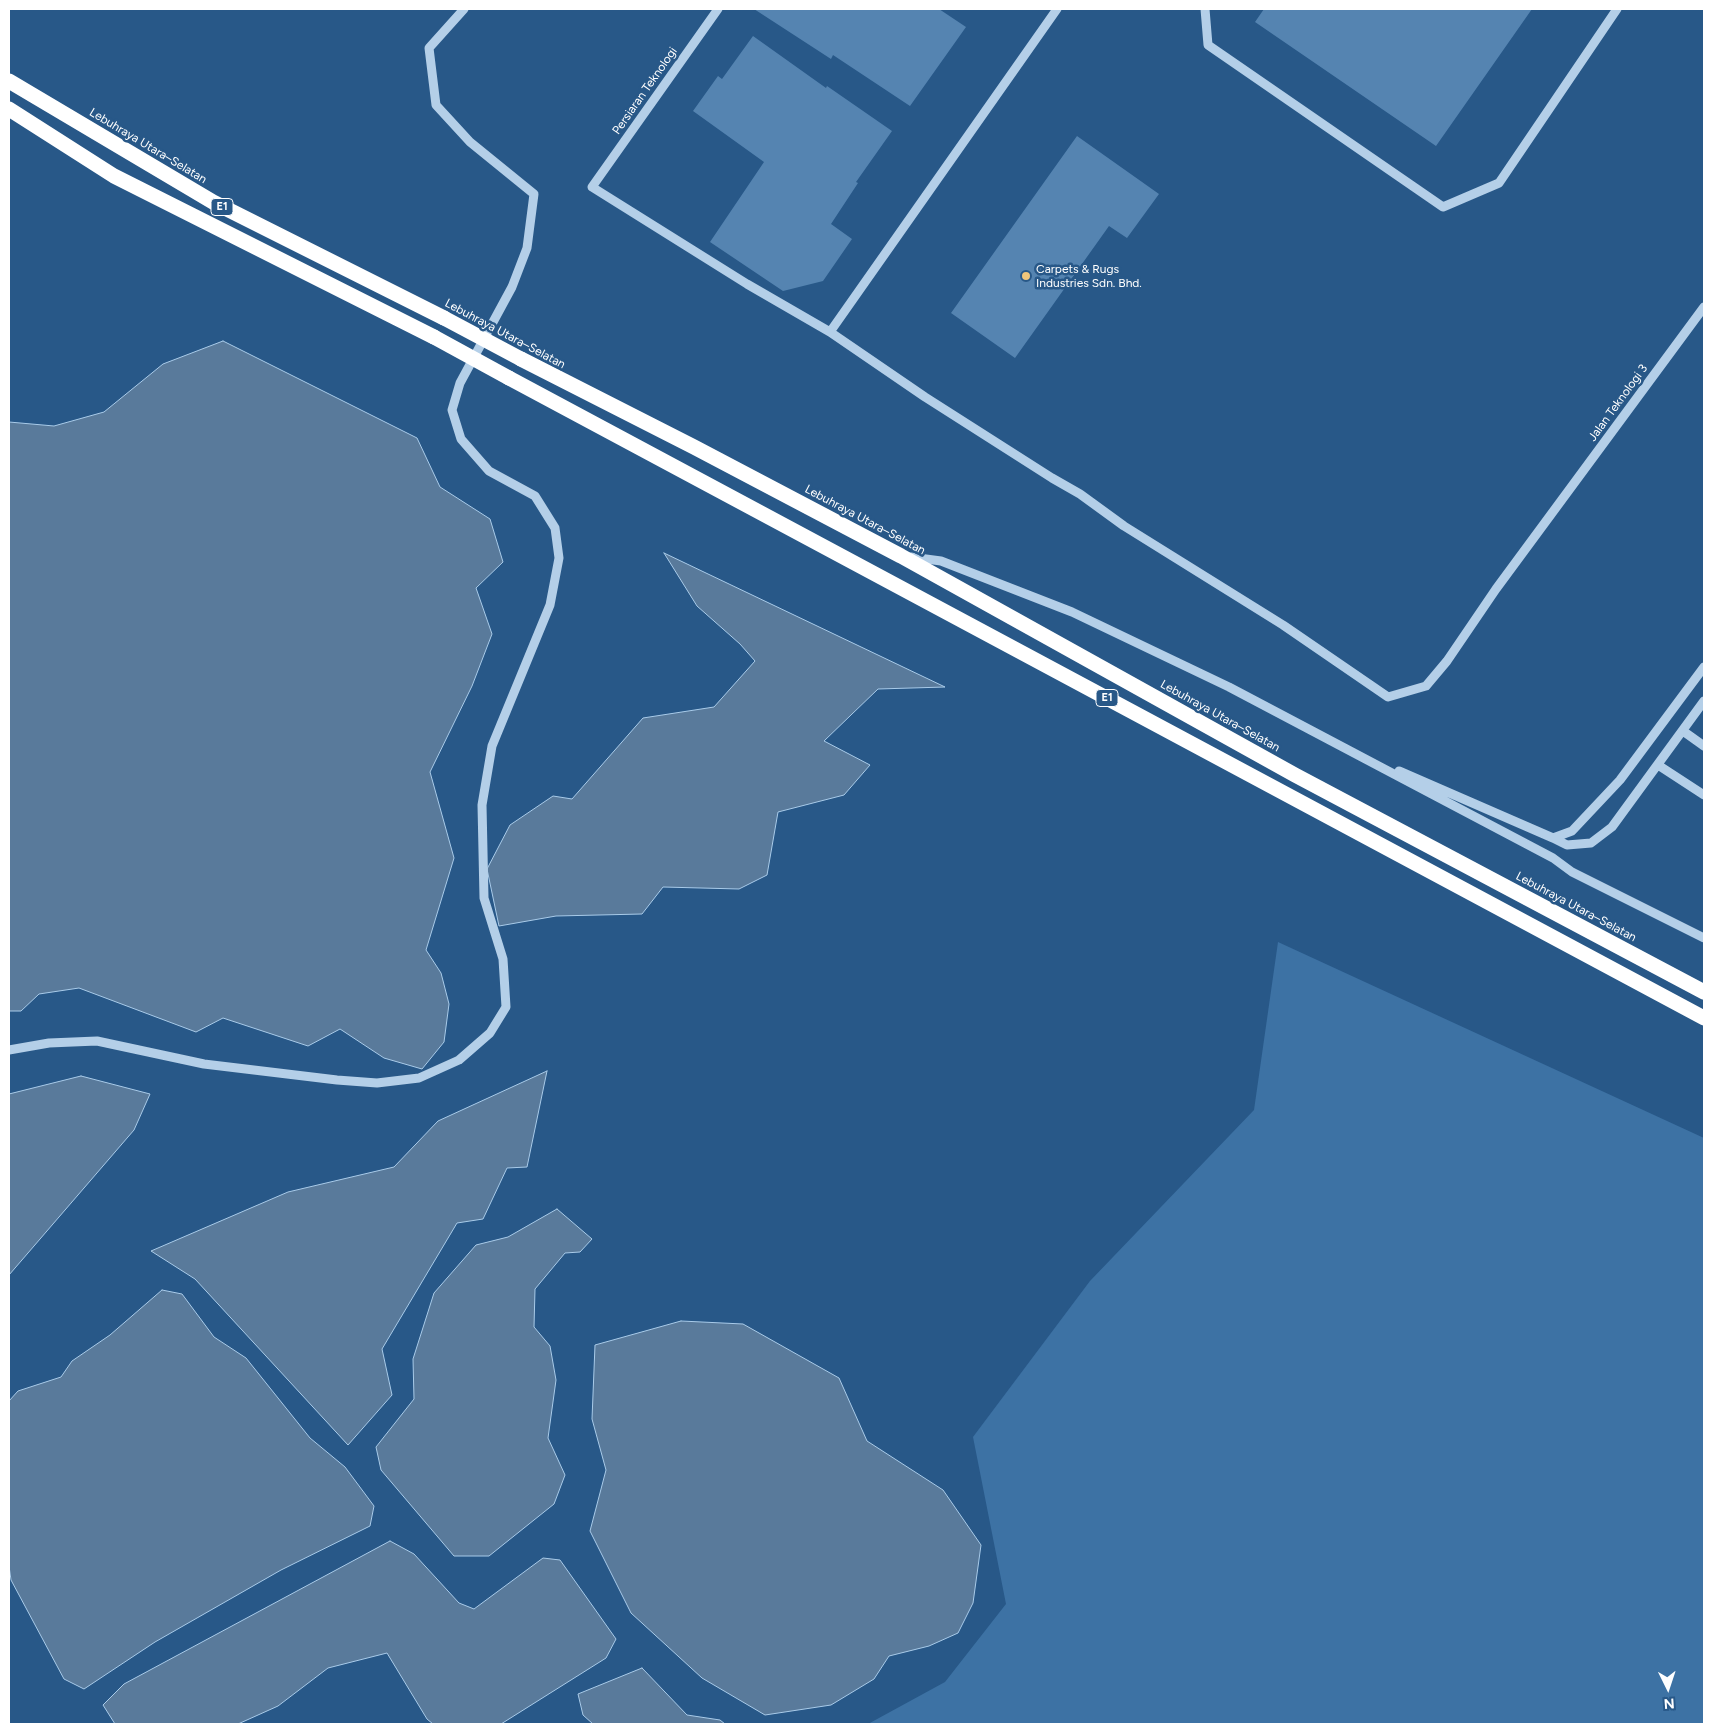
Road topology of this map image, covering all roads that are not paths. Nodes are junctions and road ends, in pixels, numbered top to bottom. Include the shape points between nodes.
1 (464, 9) edge
2 (718, 9) edge
3 (1057, 9) edge
4 (1205, 9) edge
5 (1617, 9) edge
6 (9, 80) edge
7 (9, 109) edge
8 (592, 187) joint
9 (1704, 307) edge
10 (830, 332) junction
11 (901, 556) junction
12 (1704, 667) edge
13 (1704, 701) edge
14 (1683, 731) junction
15 (1337, 744) junction
16 (1704, 746) edge
17 (1658, 765) junction
18 (1704, 795) edge
19 (1553, 838) junction
20 (1704, 938) edge
21 (1704, 992) edge
22 (1704, 1018) edge
23 (9, 1050) edge

1 - 23 street via 429,48 436,105 470,142 534,194 527,248 512,287 460,383 452,410 460,439 489,471 535,496 555,528 559,558 550,605 492,746 482,805 484,898 503,959 506,1008 490,1032 459,1060 419,1078 377,1083 204,1064 97,1041 49,1043
2 - 8 street, Persiaran Teknologi
3 - 10 street
4 - 5 street via 1208,45 1443,207 1498,183
6 - 11 highway, Lebuhraya Utara–Selatan / E1, bridge via 213,202 444,318
7 - 22 highway, E1, bridge via 114,176 434,337
8 - 10 street, Jalan Teknologi 3
9 - 10 street, Jalan Teknologi 3 via 1426,686 1388,697 1283,625 1124,526
11 - 15 street via 941,561 1072,612 1229,687
11 - 21 highway, Lebuhraya Utara–Selatan / E1 via 1295,775
12 - 19 street via 1620,780 1572,832
13 - 14 street
14 - 16 street
14 - 17 street
15 - 19 street
15 - 20 street via 1553,858 1572,872
17 - 18 street
17 - 19 street via 1612,827 1591,843 1567,845

